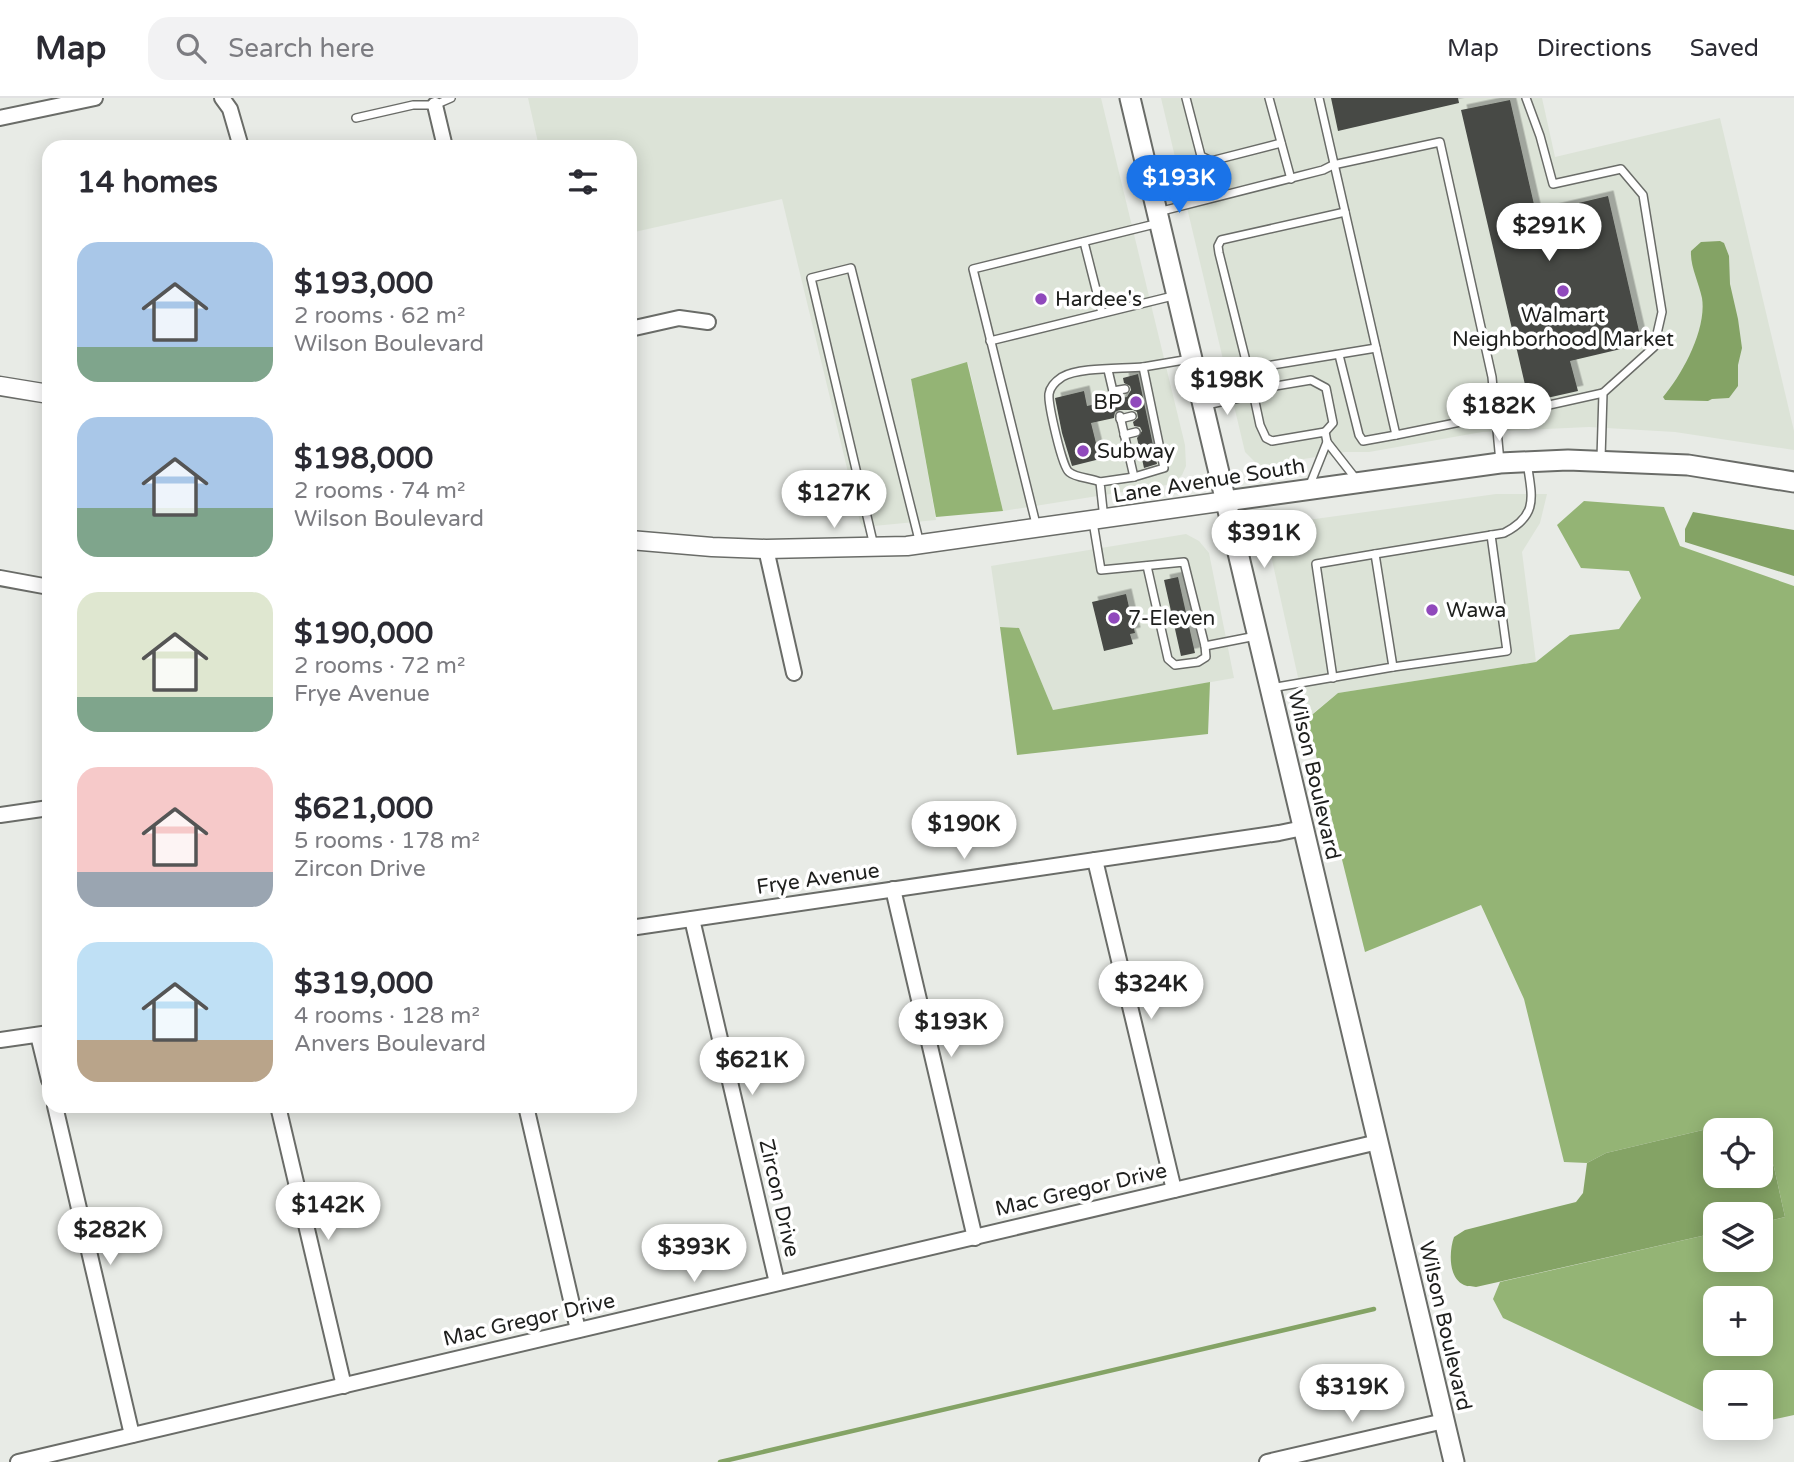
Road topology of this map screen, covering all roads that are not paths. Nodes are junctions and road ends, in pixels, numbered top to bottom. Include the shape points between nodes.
1 (95, 98) edge
2 (222, 98) edge
3 (451, 98) edge
4 (1130, 98) edge
5 (1186, 98) edge
6 (1269, 98) edge
7 (1319, 98) edge
8 (1526, 98) edge
9 (435, 105) junction
10 (0, 118) edge
11 (356, 118) dead end
12 (239, 140) edge
13 (442, 140) edge
14 (1281, 143) junction
15 (1333, 165) junction
16 (1291, 179) junction
17 (1345, 212) junction
18 (1159, 218) junction
19 (1084, 242) junction
20 (1177, 295) junction
21 (1102, 313) junction
22 (708, 322) dead end
23 (637, 327) edge
24 (990, 341) junction
25 (1376, 348) junction
26 (1339, 355) junction
27 (1192, 358) junction
28 (1143, 367) junction
29 (1248, 369) junction
30 (1108, 370) junction
31 (0, 386) edge
32 (1125, 389) dead end
33 (42, 393) edge
34 (1253, 393) junction
35 (1603, 393) junction
36 (1203, 406) junction
37 (1132, 416) dead end
38 (1495, 416) junction
39 (1136, 432) dead end
40 (1325, 432) junction
41 (1124, 435) junction
42 (1396, 435) junction
43 (1327, 442) junction
44 (1140, 453) dead end
45 (1129, 456) junction
46 (1601, 460) junction
47 (1527, 461) junction
48 (1500, 463) junction
49 (1134, 477) junction
50 (1100, 482) junction
51 (1359, 482) junction
52 (1794, 482) edge
53 (1308, 488) junction
54 (1226, 501) junction
55 (1098, 520) junction
56 (1037, 528) junction
57 (1491, 536) junction
58 (637, 541) edge
59 (920, 544) junction
60 (874, 548) junction
61 (766, 549) junction
62 (1376, 554) junction
63 (1147, 566) junction
64 (0, 578) edge
65 (42, 586) edge
66 (1259, 635) junction
67 (1205, 646) junction
68 (1393, 667) junction
69 (794, 673) dead end
70 (1333, 678) junction
71 (1271, 688) junction
72 (42, 809) edge
73 (0, 815) edge
74 (1303, 828) junction
75 (1095, 860) junction
76 (893, 889) junction
77 (692, 919) junction
78 (637, 927) edge
79 (42, 1034) edge
80 (0, 1040) edge
81 (57, 1113) edge
82 (280, 1113) edge
83 (528, 1113) edge
84 (1378, 1142) junction
85 (1174, 1190) junction
86 (975, 1238) junction
87 (777, 1283) junction
88 (578, 1330) junction
89 (344, 1386) junction
90 (1444, 1421) junction
91 (132, 1435) junction
92 (18, 1462) edge
93 (1268, 1462) edge
94 (1454, 1462) edge

1 - 10 street
2 - 12 street
3 - 9 lane
4 - 18 main road, Wilson Boulevard
5 - 14 lane via 1202,156 1211,161
6 - 14 lane
7 - 15 lane
8 - 35 lane via 1553,184 1622,169 1643,195 1662,312 1654,347
9 - 11 lane via 413,105
9 - 13 street
14 - 16 lane
15 - 16 lane
15 - 17 lane
15 - 38 lane via 1440,142 1492,377
16 - 18 lane
17 - 25 lane
17 - 29 lane via 1221,240 1219,253
18 - 19 lane
18 - 20 main road, Wilson Boulevard
19 - 21 lane
19 - 24 lane via 973,269
20 - 21 lane
20 - 27 main road, Wilson Boulevard
21 - 24 lane
22 - 23 street via 679,318
24 - 56 lane
25 - 26 lane
25 - 42 lane
26 - 29 lane
26 - 42 lane via 1363,441
27 - 28 lane
27 - 36 main road, Wilson Boulevard
28 - 30 lane
28 - 49 lane via 1164,468
29 - 34 lane
30 - 32 lane via 1114,396
30 - 50 lane via 1065,375 1049,393 1066,470
31 - 33 street
34 - 36 lane
34 - 40 lane via 1266,439
34 - 40 lane via 1311,380 1319,383 1326,388 1334,423
35 - 38 lane
35 - 46 lane
36 - 54 main road, Wilson Boulevard
37 - 41 lane via 1120,418
38 - 42 lane
38 - 48 lane
39 - 41 lane
40 - 43 lane
41 - 45 lane
43 - 51 lane
43 - 53 lane
44 - 45 lane
45 - 49 lane
46 - 47 main road, Lane Avenue South
46 - 52 main road, Lane Avenue South via 1688,465
47 - 48 main road, Lane Avenue South
47 - 57 lane via 1529,514 1519,525
48 - 51 main road, Lane Avenue South
49 - 50 lane
50 - 55 lane
51 - 53 main road, Lane Avenue South
53 - 54 main road, Lane Avenue South
54 - 55 street, Lane Avenue South
54 - 66 main road, Wilson Boulevard
55 - 56 street, Lane Avenue South
55 - 63 lane via 1101,570
56 - 59 street, Lane Avenue South
57 - 62 lane
57 - 68 lane via 1507,651
58 - 61 street, Lane Avenue South
59 - 60 street, Lane Avenue South
59 - 60 lane via 851,268 811,278
60 - 61 street, Lane Avenue South
61 - 69 street
62 - 68 lane
62 - 70 lane via 1317,564
63 - 67 lane via 1184,562
63 - 67 lane via 1168,659 1175,665 1198,662 1206,657
64 - 65 street
66 - 67 lane
66 - 71 main road, Wilson Boulevard
68 - 70 lane
70 - 71 lane
71 - 74 main road, Wilson Boulevard
72 - 73 street
74 - 75 street, Frye Avenue
74 - 84 main road, Wilson Boulevard
75 - 76 street, Frye Avenue
75 - 85 street
76 - 77 street, Frye Avenue
76 - 86 street
77 - 78 street, Frye Avenue
77 - 87 street, Zircon Drive
79 - 80 street
81 - 91 street
82 - 89 street
83 - 88 street
84 - 85 street, Mac Gregor Drive
84 - 90 main road, Wilson Boulevard
85 - 86 street, Mac Gregor Drive
86 - 87 street, Mac Gregor Drive
87 - 88 street, Mac Gregor Drive
88 - 89 street, Mac Gregor Drive
89 - 91 street, Mac Gregor Drive
90 - 93 street
90 - 94 main road, Wilson Boulevard
91 - 92 street, Mac Gregor Drive

